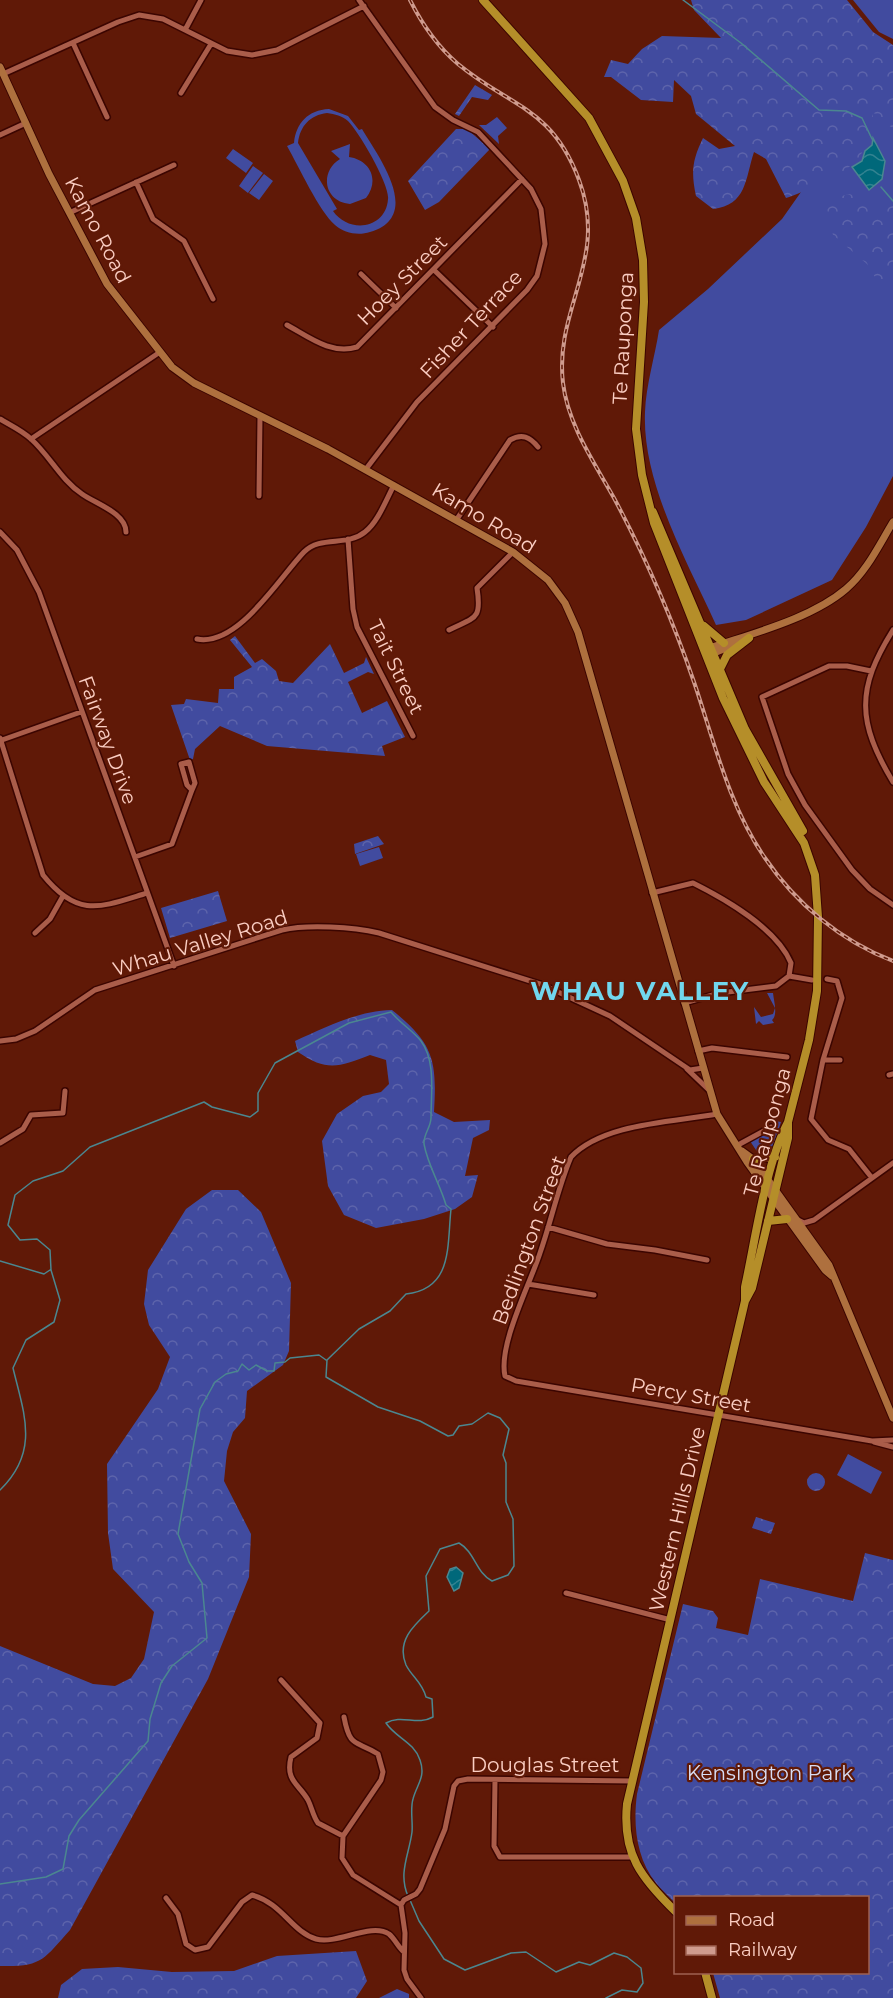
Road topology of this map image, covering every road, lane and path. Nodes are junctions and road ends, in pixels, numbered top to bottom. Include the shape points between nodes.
1 (201, 0) edge
2 (359, 0) edge
3 (483, 0) edge
4 (364, 6) junction
5 (185, 30) junction
6 (74, 42) junction
7 (211, 44) junction
8 (2, 70) edge
9 (181, 93) dead end
10 (107, 117) dead end
11 (26, 123) junction
12 (0, 135) edge
13 (174, 165) dead end
14 (522, 179) junction
15 (136, 182) junction
16 (69, 213) junction
17 (434, 270) junction
18 (361, 274) dead end
19 (213, 299) dead end
20 (396, 308) junction
21 (287, 325) dead end
22 (493, 327) junction
23 (160, 352) junction
24 (260, 416) junction
25 (0, 419) edge
26 (31, 439) junction
27 (538, 447) dead end
28 (366, 469) junction
29 (394, 485) junction
30 (259, 496) dead end
31 (653, 512) junction
32 (457, 519) junction
33 (893, 522) edge
34 (0, 532) edge
35 (126, 532) dead end
36 (348, 539) junction
37 (513, 552) junction
38 (698, 618) junction
39 (448, 630) dead end
40 (893, 630) edge
41 (750, 636) junction
42 (197, 639) dead end
43 (724, 643) junction
44 (708, 652) junction
45 (719, 671) junction
46 (871, 671) junction
47 (81, 712) junction
48 (413, 736) dead end
49 (1, 739) edge
50 (893, 782) edge
51 (192, 790) dead end
52 (135, 857) junction
53 (147, 893) junction
54 (652, 893) junction
55 (63, 896) junction
56 (893, 905) edge
57 (35, 933) dead end
58 (174, 966) junction
59 (819, 971) junction
60 (789, 976) junction
61 (827, 979) dead end
62 (812, 980) dead end
63 (684, 1003) junction
64 (0, 1041) edge
65 (698, 1051) junction
66 (787, 1057) dead end
67 (823, 1060) junction
68 (840, 1060) dead end
69 (682, 1066) junction
70 (703, 1068) junction
71 (65, 1091) dead end
72 (710, 1091) junction
73 (717, 1114) junction
74 (788, 1122) junction
75 (771, 1127) dead end
76 (0, 1143) edge
77 (740, 1148) junction
78 (775, 1157) junction
79 (753, 1159) junction
80 (893, 1163) edge
81 (872, 1178) junction
82 (771, 1190) junction
83 (787, 1219) junction
84 (814, 1220) junction
85 (768, 1221) junction
86 (798, 1221) junction
87 (548, 1227) junction
88 (808, 1235) junction
89 (707, 1260) dead end
90 (832, 1276) junction
91 (528, 1284) junction
92 (594, 1295) dead end
93 (745, 1301) junction
94 (506, 1376) joint
95 (719, 1415) junction
96 (893, 1418) edge
97 (893, 1440) edge
98 (872, 1441) junction
99 (893, 1447) edge
100 (567, 1593) dead end
101 (670, 1620) junction
102 (281, 1680) dead end
103 (344, 1717) dead end
104 (495, 1780) junction
105 (633, 1781) junction
106 (343, 1836) junction
107 (633, 1857) junction
108 (166, 1898) dead end
109 (401, 1905) junction
110 (674, 1911) edge
111 (404, 1952) junction
112 (706, 1974) edge
113 (421, 1998) edge
114 (712, 1998) edge

1 - 5 street
2 - 4 street, Fisher Terrace
3 - 31 highway, Te Rauponga via 589,118 616,164 631,200 644,281 636,429 642,475
4 - 7 street via 269,53 235,54
4 - 14 street, Fisher Terrace via 435,107 478,132
5 - 6 street via 163,19 139,15
5 - 7 street
6 - 8 street
6 - 10 street
7 - 9 street
8 - 11 main road, Kamo Road
11 - 12 street
11 - 16 main road, Kamo Road
13 - 15 street
14 - 17 street, Hoey Street
14 - 22 street, Fisher Terrace via 541,209 545,226 543,258 532,283
15 - 16 street
15 - 19 street via 153,219 184,241
16 - 23 main road, Kamo Road via 107,284
17 - 20 street, Hoey Street
17 - 22 street
18 - 20 street
20 - 21 street, Hoey Street via 357,346 344,351
22 - 28 street, Fisher Terrace via 417,402
23 - 24 main road, Kamo Road via 185,378
23 - 26 street
24 - 28 main road, Kamo Road
24 - 30 street
25 - 26 street
26 - 35 street via 73,487 120,517
27 - 32 street via 527,437 510,440
28 - 29 main road, Kamo Road
29 - 32 main road, Kamo Road
29 - 36 street via 368,529
31 - 38 highway, Te Rauponga
31 - 44 highway, Te Rauponga via 654,523
32 - 37 main road, Kamo Road
33 - 41 main road via 868,563 845,590
34 - 47 street, Fairway Drive via 29,569
36 - 42 street via 311,547 242,622 219,637
36 - 48 street, Tait Street via 357,627
37 - 39 street via 477,588 478,616
37 - 54 main road, Kamo Road via 548,579 573,620
38 - 43 highway
38 - 44 highway, Te Rauponga
40 - 46 street
41 - 43 main road
41 - 44 main road
41 - 45 highway via 727,655
43 - 44 main road
44 - 45 highway, Te Rauponga
44 - 59 highway, Te Rauponga via 723,698 764,782 810,858 818,890
45 - 59 highway, Te Rauponga via 745,729 815,856 822,888
46 - 50 street via 866,701 868,728 878,758
46 - 56 street via 829,666 762,697 788,774 805,805 852,870
47 - 49 street
47 - 52 street, Fairway Drive
49 - 55 street via 43,875
51 - 52 street via 172,844
52 - 53 street, Fairway Drive
53 - 55 street via 100,908 85,907
53 - 58 street, Fairway Drive
54 - 60 street via 693,883 742,909 789,958
54 - 63 main road, Kamo Road
55 - 57 street via 50,919
58 - 64 street, Whau Valley Road via 95,990 35,1031 16,1040
58 - 69 street, Whau Valley Road via 291,928 371,931 543,985 610,1016
59 - 74 highway, Te Rauponga via 809,1040
60 - 62 street
60 - 63 street via 776,986 720,993
61 - 67 street via 839,983 842,998
63 - 65 main road, Kamo Road
65 - 66 street via 712,1048
65 - 70 main road, Kamo Road
67 - 68 street
67 - 81 street via 812,1124 828,1140 849,1149
69 - 70 street, Whau Valley Road via 695,1071
69 - 72 street, Whau Valley Road
70 - 72 main road, Kamo Road
71 - 76 street via 63,1113 33,1114 23,1129
72 - 73 main road, Kamo Road
73 - 77 main road, Kamo Road
73 - 87 street, Bedlington Street via 619,1130 576,1152
74 - 78 highway, Te Rauponga
74 - 82 highway, Western Hills Drive via 788,1138
75 - 77 street via 761,1130
77 - 79 main road, Kamo Road
77 - 82 main road, Kamo Road
78 - 79 highway
78 - 82 highway, Te Rauponga
79 - 82 main road, Kamo Road
80 - 81 street
81 - 84 street
82 - 83 main road, Kamo Road
82 - 85 highway, Western Hills Drive
82 - 86 main road, Kamo Road
82 - 93 highway, Te Rauponga via 745,1287
83 - 85 highway
83 - 90 main road, Kamo Road
84 - 86 street
84 - 88 street
85 - 93 highway, Western Hills Drive via 752,1288
86 - 88 main road, Kamo Road
87 - 89 street via 607,1245
87 - 91 street, Bedlington Street
88 - 90 main road, Kamo Road
90 - 96 main road, Kamo Road
91 - 92 street
91 - 94 street, Bedlington Street via 512,1329
93 - 95 highway, Western Hills Drive
94 - 95 street, Percy Street via 516,1381
95 - 98 street, Percy Street
95 - 101 highway, Western Hills Drive
97 - 98 street, Percy Street
98 - 99 street, Percy Street
100 - 101 street
101 - 105 highway, Western Hills Drive
102 - 106 street via 320,1723 320,1734 291,1757 293,1780 318,1823
103 - 106 street via 357,1745 378,1754 382,1764 381,1780
104 - 105 street, Douglas Street
104 - 107 street via 496,1854 503,1858
104 - 109 street, Douglas Street via 458,1781 454,1786 440,1842 418,1893
105 - 107 highway, Western Hills Drive via 626,1820
106 - 109 street via 342,1858 349,1871
107 - 110 highway, Western Hills Drive via 649,1886
108 - 111 street via 176,1907 186,1944 195,1950 208,1947 242,1902 252,1895 272,1903 316,1939 384,1932
109 - 111 street
111 - 113 street via 405,1975
112 - 114 highway

